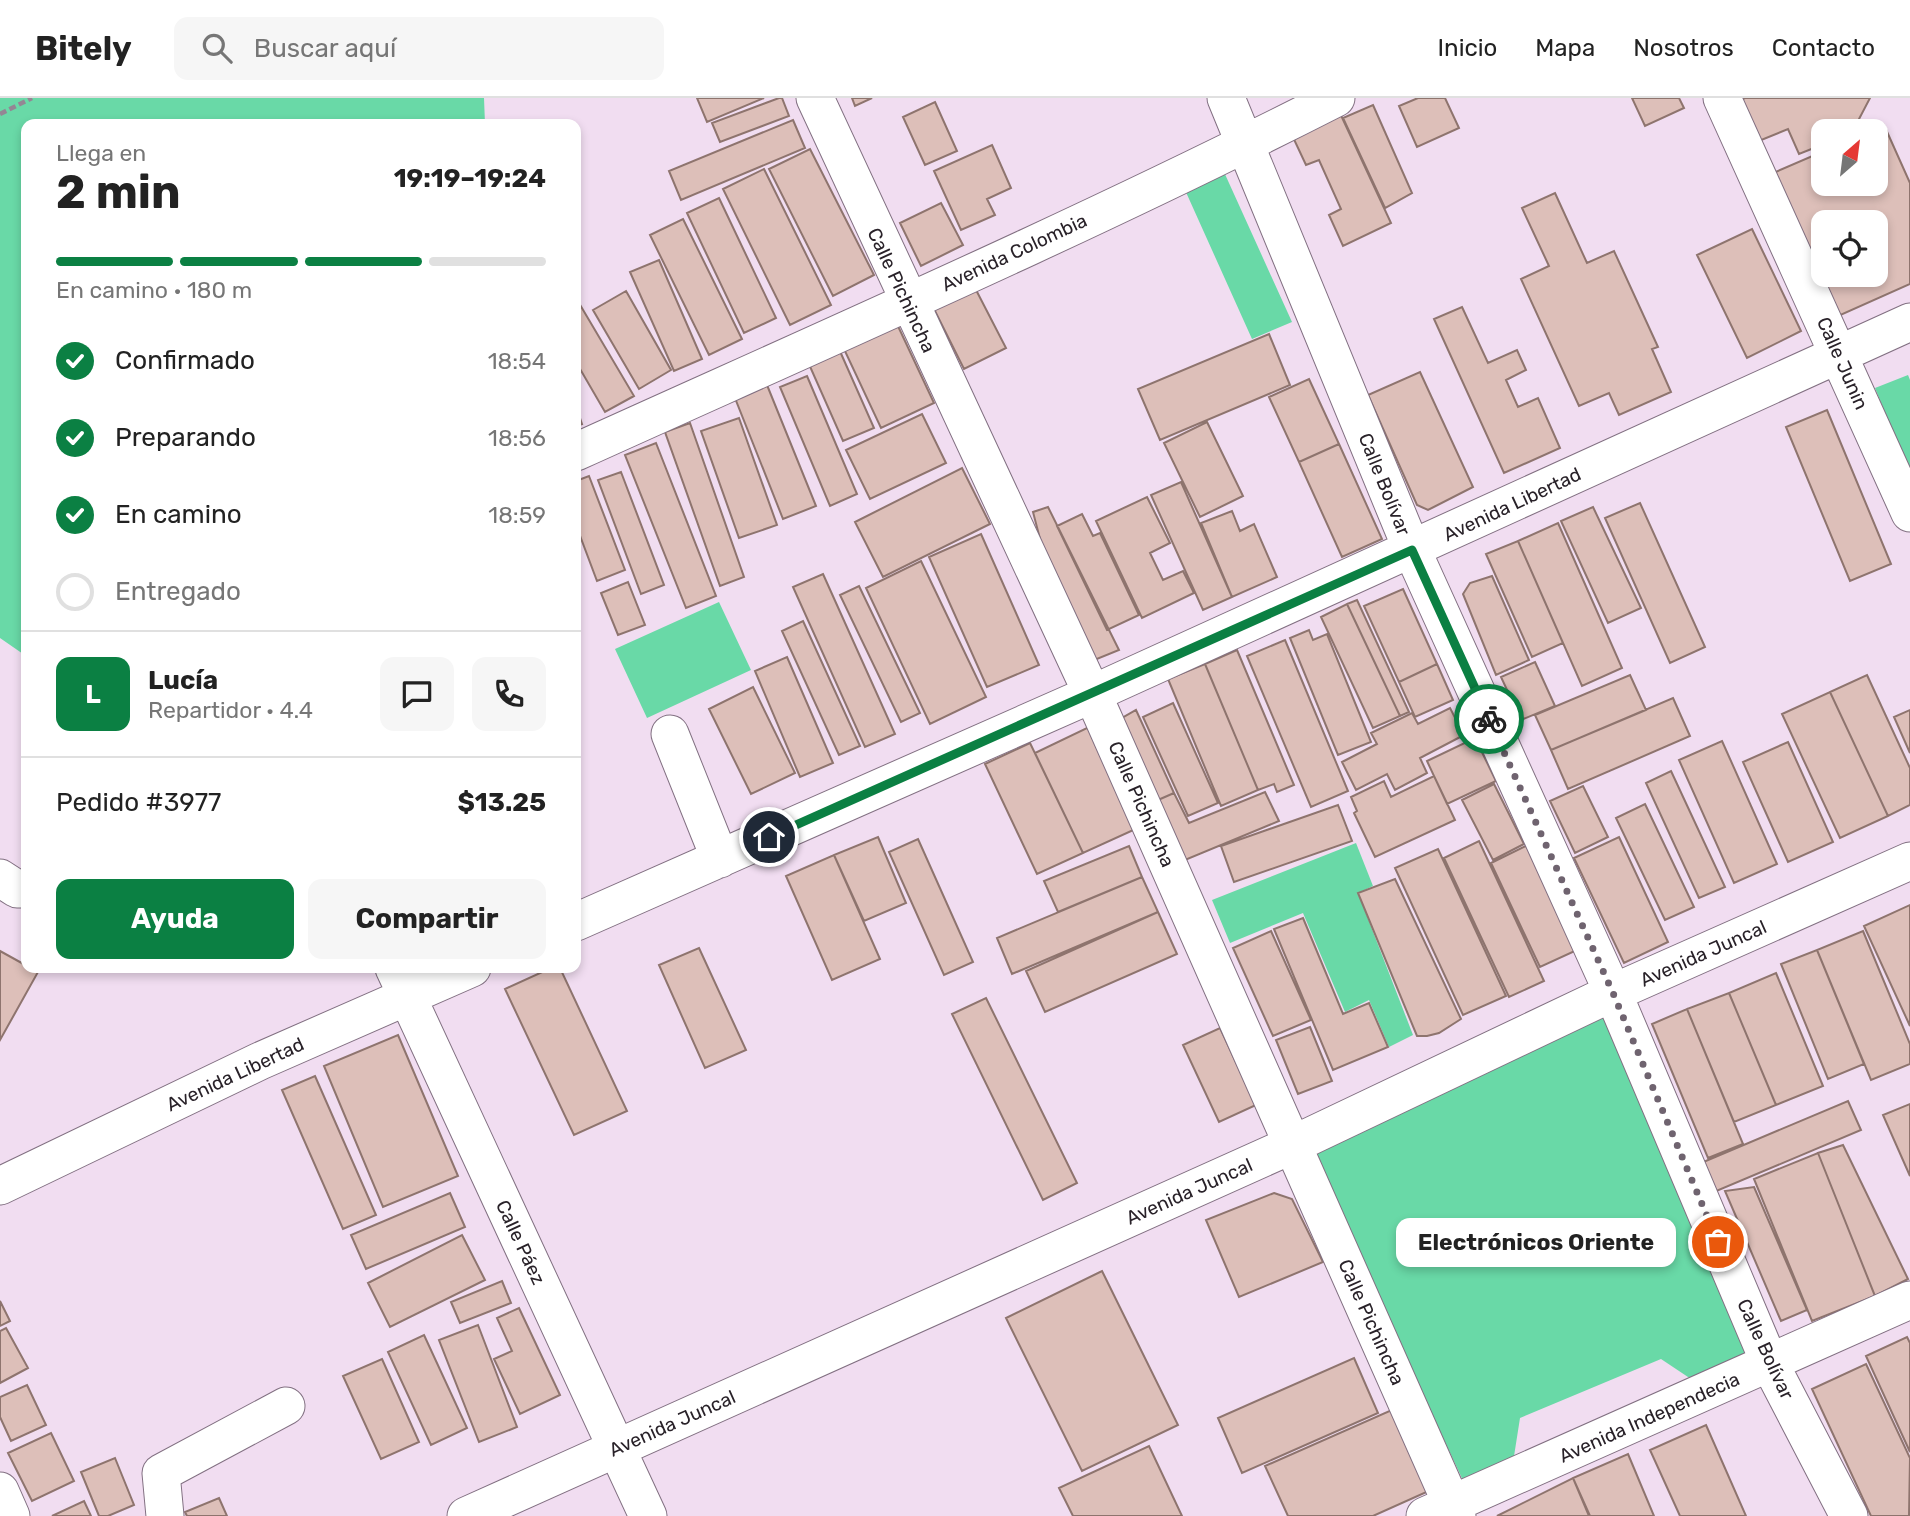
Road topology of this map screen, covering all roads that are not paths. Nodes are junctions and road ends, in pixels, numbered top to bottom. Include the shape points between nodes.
1 (815, 98) edge
2 (1226, 98) edge
3 (1336, 98) edge
4 (1722, 98) edge
5 (1246, 144) junction
6 (907, 302) junction
7 (1910, 321) edge
8 (1838, 353) junction
9 (581, 450) edge
10 (1910, 513) edge
11 (1412, 550) junction
12 (1092, 694) junction
13 (670, 734) dead end
14 (720, 859) junction
15 (1910, 861) edge
16 (0, 878) edge
17 (21, 889) edge
18 (581, 920) edge
19 (446, 973) edge
20 (400, 982) edge
21 (1613, 993) junction
22 (1294, 1144) junction
23 (0, 1186) edge
24 (1910, 1300) edge
25 (1770, 1364) junction
26 (286, 1406) dead end
27 (618, 1447) junction
28 (0, 1491) edge
29 (1445, 1512) edge
30 (11, 1516) edge
31 (165, 1516) edge
32 (466, 1516) edge
33 (648, 1516) edge
34 (1849, 1516) edge

1 - 6 street, Calle Pichincha
2 - 5 street, Calle Bolívar
3 - 5 street, Avenida Colombia
4 - 8 street, Calle Junin
5 - 6 street, Avenida Colombia
5 - 11 street, Calle Bolívar
6 - 9 street, Avenida Colombia
6 - 12 street, Calle Pichincha
7 - 8 street, Avenida Libertad
8 - 10 street, Calle Junin
8 - 11 street, Avenida Libertad
11 - 12 street, Avenida Libertad
11 - 21 street, Calle Bolívar
12 - 14 street, Avenida Libertad
12 - 22 street, Calle Pichincha
13 - 14 street
14 - 18 street, Avenida Libertad
15 - 21 street, Avenida Juncal
16 - 17 street
19 - 20 street, Avenida Libertad
20 - 23 street, Avenida Libertad via 260,1061
20 - 27 street, Calle Páez
21 - 22 street, Avenida Juncal
21 - 25 street, Calle Bolívar
22 - 27 street, Avenida Juncal
22 - 29 street, Calle Pichincha
24 - 25 street, Avenida Independecia
25 - 29 street, Avenida Independecia
25 - 34 street, Calle Bolívar
26 - 31 street via 161,1473
27 - 32 street, Avenida Juncal
27 - 33 street, Calle Páez
28 - 30 street

